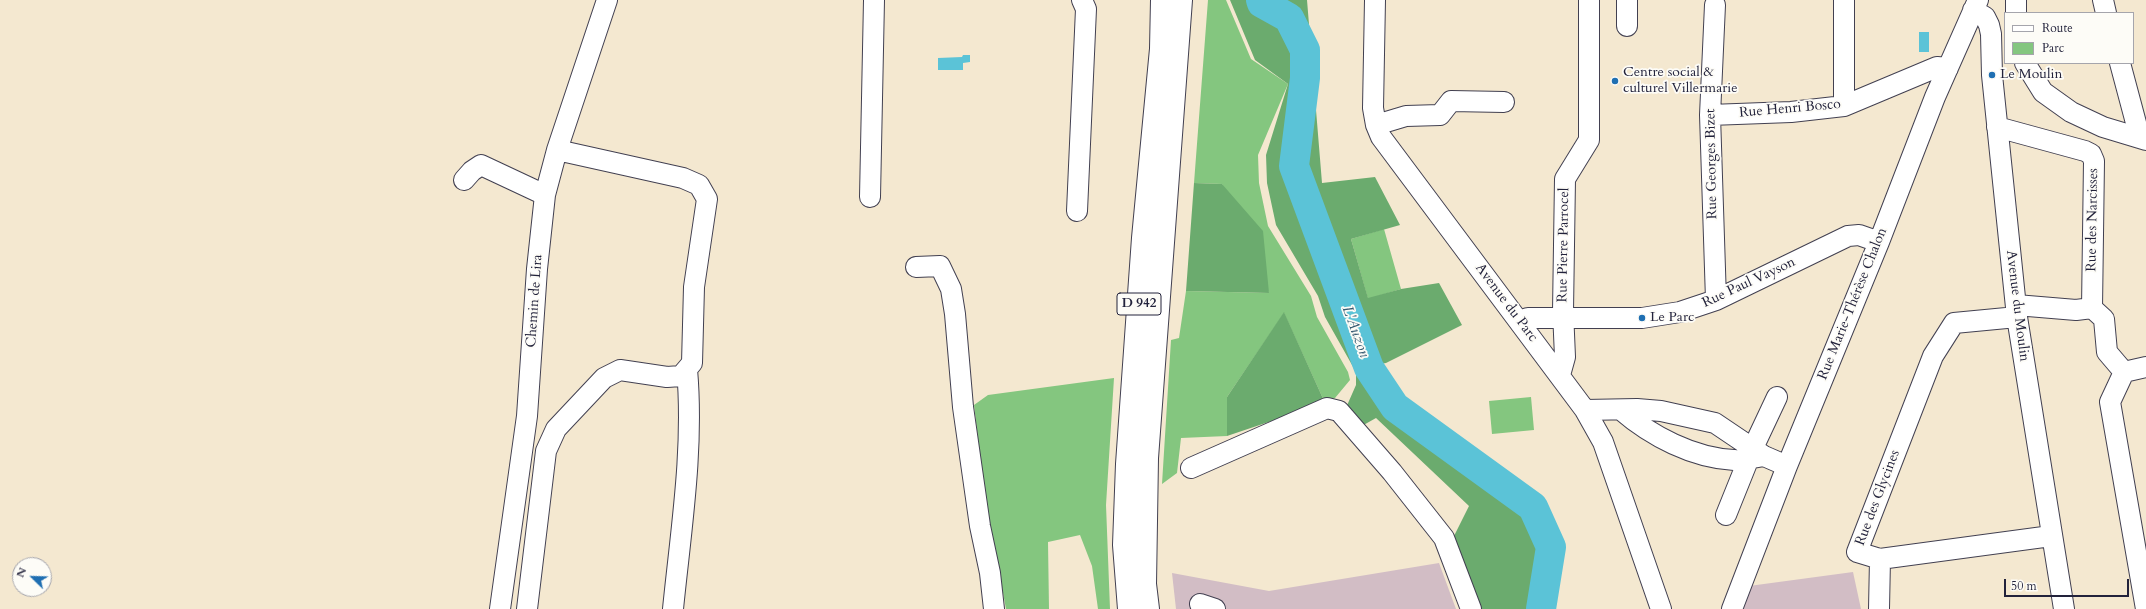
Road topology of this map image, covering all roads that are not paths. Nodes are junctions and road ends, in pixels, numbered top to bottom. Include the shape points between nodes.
1 (607, 0) edge
2 (874, 0) edge
3 (1082, 0) edge
4 (1162, 0) edge
5 (1181, 0) edge
6 (1375, 0) edge
7 (1589, 0) edge
8 (1627, 0) edge
9 (1844, 0) edge
10 (2016, 0) edge
11 (2103, 0) edge
12 (1715, 5) dead end
13 (1975, 5) edge
14 (2016, 12) edge
15 (2106, 12) edge
16 (1627, 26) dead end
17 (2026, 64) edge
18 (2120, 64) edge
19 (1948, 68) junction
20 (1912, 78) junction
21 (1935, 97) junction
22 (1504, 102) dead end
23 (1844, 106) junction
24 (1710, 115) junction
25 (1376, 125) junction
26 (1997, 127) junction
27 (2143, 139) edge
28 (557, 150) junction
29 (464, 180) dead end
30 (545, 195) junction
31 (870, 197) dead end
32 (1077, 211) dead end
33 (1879, 242) junction
34 (916, 267) dead end
35 (1716, 300) junction
36 (2092, 308) junction
37 (2016, 311) junction
38 (1564, 319) junction
39 (1519, 321) junction
40 (2146, 367) edge
41 (687, 369) junction
42 (2124, 372) junction
43 (1560, 375) junction
44 (1777, 397) dead end
45 (1585, 410) junction
46 (1620, 410) junction
47 (1755, 454) junction
48 (1786, 466) junction
49 (1191, 468) dead end
50 (1726, 515) dead end
51 (2052, 536) junction
52 (1880, 559) junction
53 (500, 609) edge
54 (527, 609) edge
55 (673, 609) edge
56 (994, 609) edge
57 (1129, 609) edge
58 (1148, 609) edge
59 (1471, 609) edge
60 (1661, 609) edge
61 (1732, 609) edge
62 (1879, 609) edge
63 (2064, 609) edge
64 (2146, 609) edge

1 - 28 street, Chemin de Lira
2 - 31 street
3 - 32 street via 1086,9
4 - 57 main road, D 942 via 1161,49 1143,238 1128,464 1124,545
5 - 58 main road, D 942 via 1147,458 1144,569
6 - 25 street, Avenue du Parc via 1373,108
7 - 38 street, Rue Pierre Parrocel via 1589,140 1565,179
8 - 16 street
9 - 23 street
10 - 14 street
11 - 15 street
12 - 24 street, Rue Georges Bizet
13 - 19 street, Rue Marie-Thérèse Chalon
13 - 26 street, Avenue du Moulin via 1989,25
17 - 27 street via 2043,92 2071,112 2103,127
18 - 27 street
19 - 20 street, Rue Henri Bosco via 1937,66
19 - 21 street, Rue Marie-Thérèse Chalon
20 - 21 street
20 - 23 street, Rue Henri Bosco
21 - 33 street, Rue Marie-Thérèse Chalon
22 - 25 street via 1451,101 1440,115 1406,116
23 - 24 street, Rue Henri Bosco via 1791,112
24 - 35 street, Rue Georges Bizet
25 - 39 street, Avenue du Parc via 1381,137
26 - 36 street, Rue des Narcisses via 2091,154 2094,161
26 - 37 street, Avenue du Moulin
28 - 30 street, Chemin de Lira
28 - 41 street via 683,178 699,185 707,199 694,286 692,363
29 - 30 street via 481,165
30 - 53 street, Chemin de Lira via 527,416
33 - 35 street, Rue Paul Vayson via 1859,235 1848,236
33 - 48 street, Rue Marie-Thérèse Chalon
34 - 56 street via 940,266 951,290 963,407
35 - 38 street, Rue Paul Vayson via 1664,316
36 - 37 street
36 - 42 street via 2104,319 2107,352
37 - 51 street, Avenue du Moulin
37 - 52 street, Rue des Glycines via 1954,323 1933,356 1857,552
38 - 39 street, Rue Paul Vayson via 1528,318
38 - 43 street, Rue Pierre Parrocel via 1565,357
39 - 43 street, Avenue du Parc
40 - 42 street
41 - 54 street via 681,376 668,377 620,370 604,378 556,429 546,451
41 - 55 street via 690,404 685,501
42 - 64 street via 2110,402
43 - 45 street, Avenue du Parc
44 - 47 street
45 - 46 street
45 - 60 street, Avenue du Parc via 1604,442
46 - 47 street via 1661,411 1715,423
46 - 47 street via 1656,435 1700,455 1735,460
47 - 48 street
47 - 50 street
48 - 61 street, Rue Marie-Thérèse Chalon
49 - 59 street via 1326,408 1339,411 1444,538
51 - 52 street, Rue des Glycines
51 - 63 street, Avenue du Moulin
52 - 62 street

